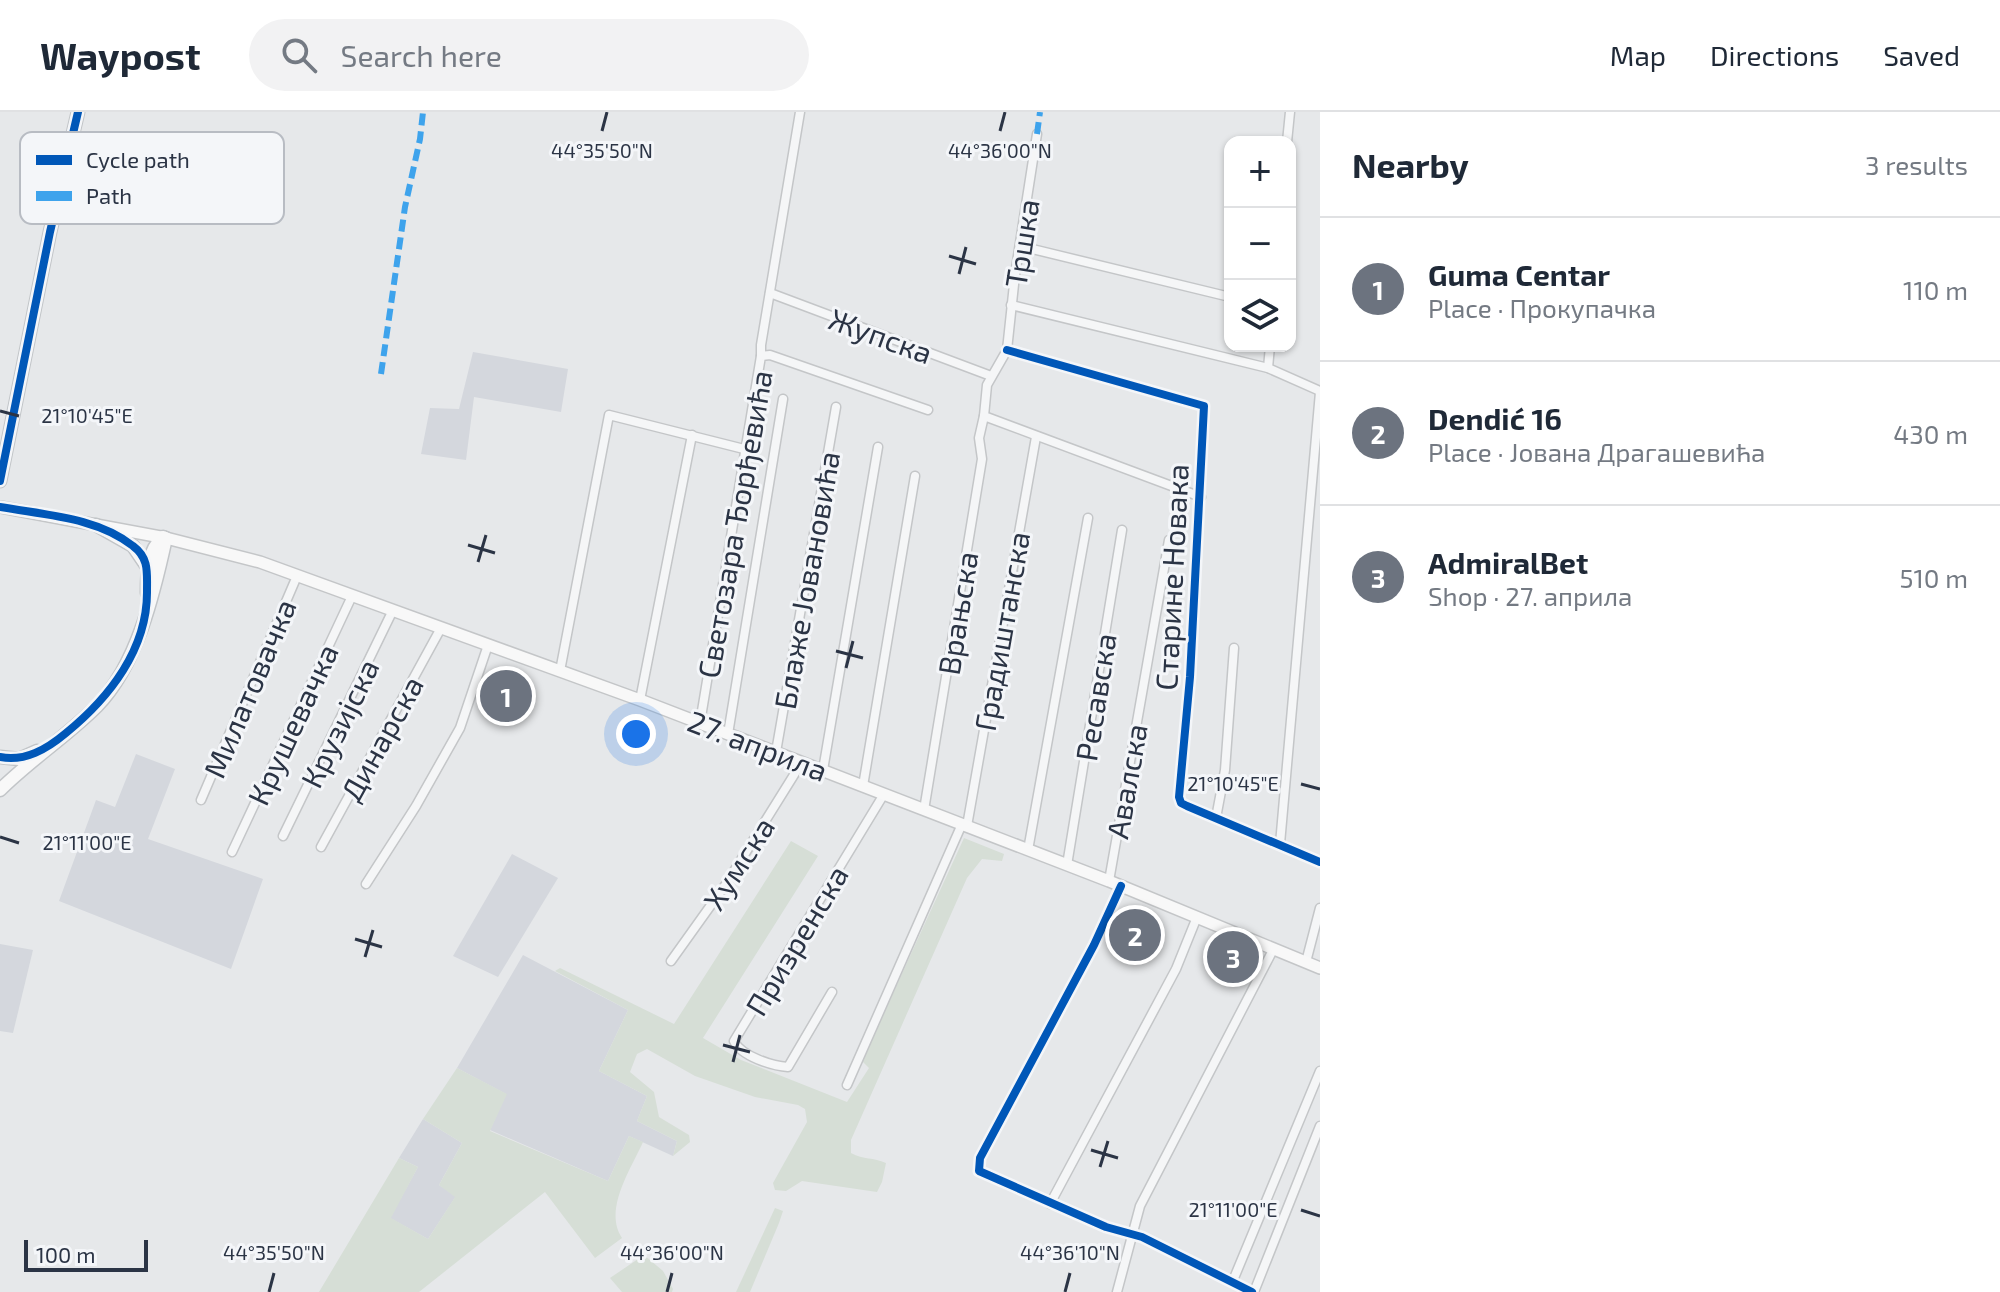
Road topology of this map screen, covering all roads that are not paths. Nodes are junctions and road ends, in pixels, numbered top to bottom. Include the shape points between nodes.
1 (78, 112) edge
2 (800, 112) edge
3 (1290, 112) edge
4 (73, 132) edge
5 (1037, 134) dead end
6 (1288, 136) edge
7 (52, 224) edge
8 (1020, 246) junction
9 (770, 293) junction
10 (1224, 296) edge
11 (1011, 305) junction
12 (1007, 350) junction
13 (1269, 352) edge
14 (761, 356) junction
15 (1268, 368) junction
16 (991, 376) junction
17 (1320, 392) edge
18 (783, 399) dead end
19 (836, 407) dead end
20 (928, 410) dead end
21 (984, 416) junction
22 (692, 435) junction
23 (1036, 437) junction
24 (878, 447) dead end
25 (744, 449) junction
26 (915, 476) dead end
27 (0, 481) edge
28 (1201, 497) junction
29 (0, 507) edge
30 (1088, 518) dead end
31 (96, 525) junction
32 (1122, 530) dead end
33 (165, 537) junction
34 (1169, 540) dead end
35 (148, 568) junction
36 (297, 576) junction
37 (352, 596) junction
38 (147, 604) junction
39 (393, 610) junction
40 (441, 628) junction
41 (488, 645) junction
42 (1234, 648) dead end
43 (560, 671) junction
44 (640, 700) junction
45 (700, 723) junction
46 (728, 734) junction
47 (51, 746) junction
48 (776, 752) junction
49 (0, 757) edge
50 (802, 762) junction
51 (823, 770) junction
52 (863, 786) junction
53 (0, 790) edge
54 (884, 794) junction
55 (201, 800) dead end
56 (924, 810) junction
57 (1216, 818) junction
58 (964, 825) junction
59 (283, 836) dead end
60 (1280, 844) junction
61 (321, 847) dead end
62 (1028, 850) junction
63 (232, 852) dead end
64 (1320, 862) edge
65 (1067, 865) junction
66 (1109, 881) junction
67 (366, 884) dead end
68 (1121, 886) junction
69 (1320, 908) edge
70 (1197, 917) junction
71 (1274, 948) junction
72 (671, 961) dead end
73 (1306, 962) junction
74 (1320, 968) edge
75 (832, 992) dead end
76 (1320, 1071) edge
77 (847, 1085) dead end
78 (1320, 1126) edge
79 (1050, 1204) junction
80 (1132, 1234) junction
81 (1238, 1287) edge
82 (1117, 1292) edge
83 (1253, 1292) edge

1 - 4 main road
2 - 9 street
3 - 6 street
5 - 8 street, Тршка
7 - 27 main road
8 - 10 street
8 - 11 street, Тршка
9 - 14 street
9 - 16 street, Жупска
11 - 12 street, Тршка
11 - 15 street
12 - 16 street
12 - 28 street, Старине Новака via 1204,406
13 - 15 street
14 - 20 street, Светозара Ђорђевића
14 - 25 street, Светозара Ђорђевића
15 - 17 street
16 - 21 street, Врањска
17 - 60 street
18 - 46 street
19 - 48 street, Блаже Јовановића
21 - 23 street
21 - 56 street, Врањска via 982,459
22 - 25 street
22 - 43 street via 609,415
22 - 44 street
23 - 28 street
23 - 58 street, Градиштанска
24 - 51 street
25 - 45 street, Светозара Ђорђевића
26 - 52 street
28 - 57 street, Старине Новака via 1179,797 1181,803
29 - 31 main road, 27. априла
30 - 62 street
31 - 33 main road, 27. априла
31 - 35 main road via 133,546
32 - 65 street, Ресавска
33 - 35 main road via 153,548
33 - 36 main road, 27. априла
33 - 38 main road
34 - 66 street, Авалска
35 - 38 main road
36 - 37 main road, 27. априла
36 - 55 street, Милатовачка
37 - 39 main road, 27. априла
37 - 63 street, Крушевачка
38 - 47 main road via 138,638 115,683
39 - 40 main road, 27. априла
39 - 59 street, Крузијска
40 - 41 main road, 27. априла
40 - 61 street, Динарска
41 - 43 main road, 27. априла
41 - 67 street via 460,728
42 - 57 street
43 - 44 main road, 27. априла
44 - 45 main road, 27. априла
45 - 46 main road, 27. априла
46 - 48 main road, 27. априла
47 - 49 main road via 19,759
47 - 53 main road
48 - 50 main road, 27. априла
50 - 51 main road, 27. априла
50 - 72 street, Хумска
51 - 52 main road, 27. априла
52 - 54 main road, 27. априла
54 - 56 main road, 27. априла
54 - 75 street, Призренска via 734,1041 737,1047 788,1067
56 - 58 main road, 27. априла
57 - 60 street, Старине Новака
58 - 62 main road, 27. априла
58 - 77 street, Градиштанска
60 - 64 street, Старине Новака
62 - 65 main road, 27. априла
65 - 66 main road, 27. априла
66 - 68 main road, 27. априла
68 - 70 main road, 27. априла
68 - 79 street via 980,1158 982,1174
69 - 73 street
70 - 71 main road, 27. априла
70 - 79 street via 1176,969
71 - 73 main road, 27. априла
71 - 80 street via 1140,1206
73 - 74 main road, 27. априла
76 - 81 street
78 - 83 street
79 - 80 street
80 - 81 street
80 - 82 street
81 - 83 street

